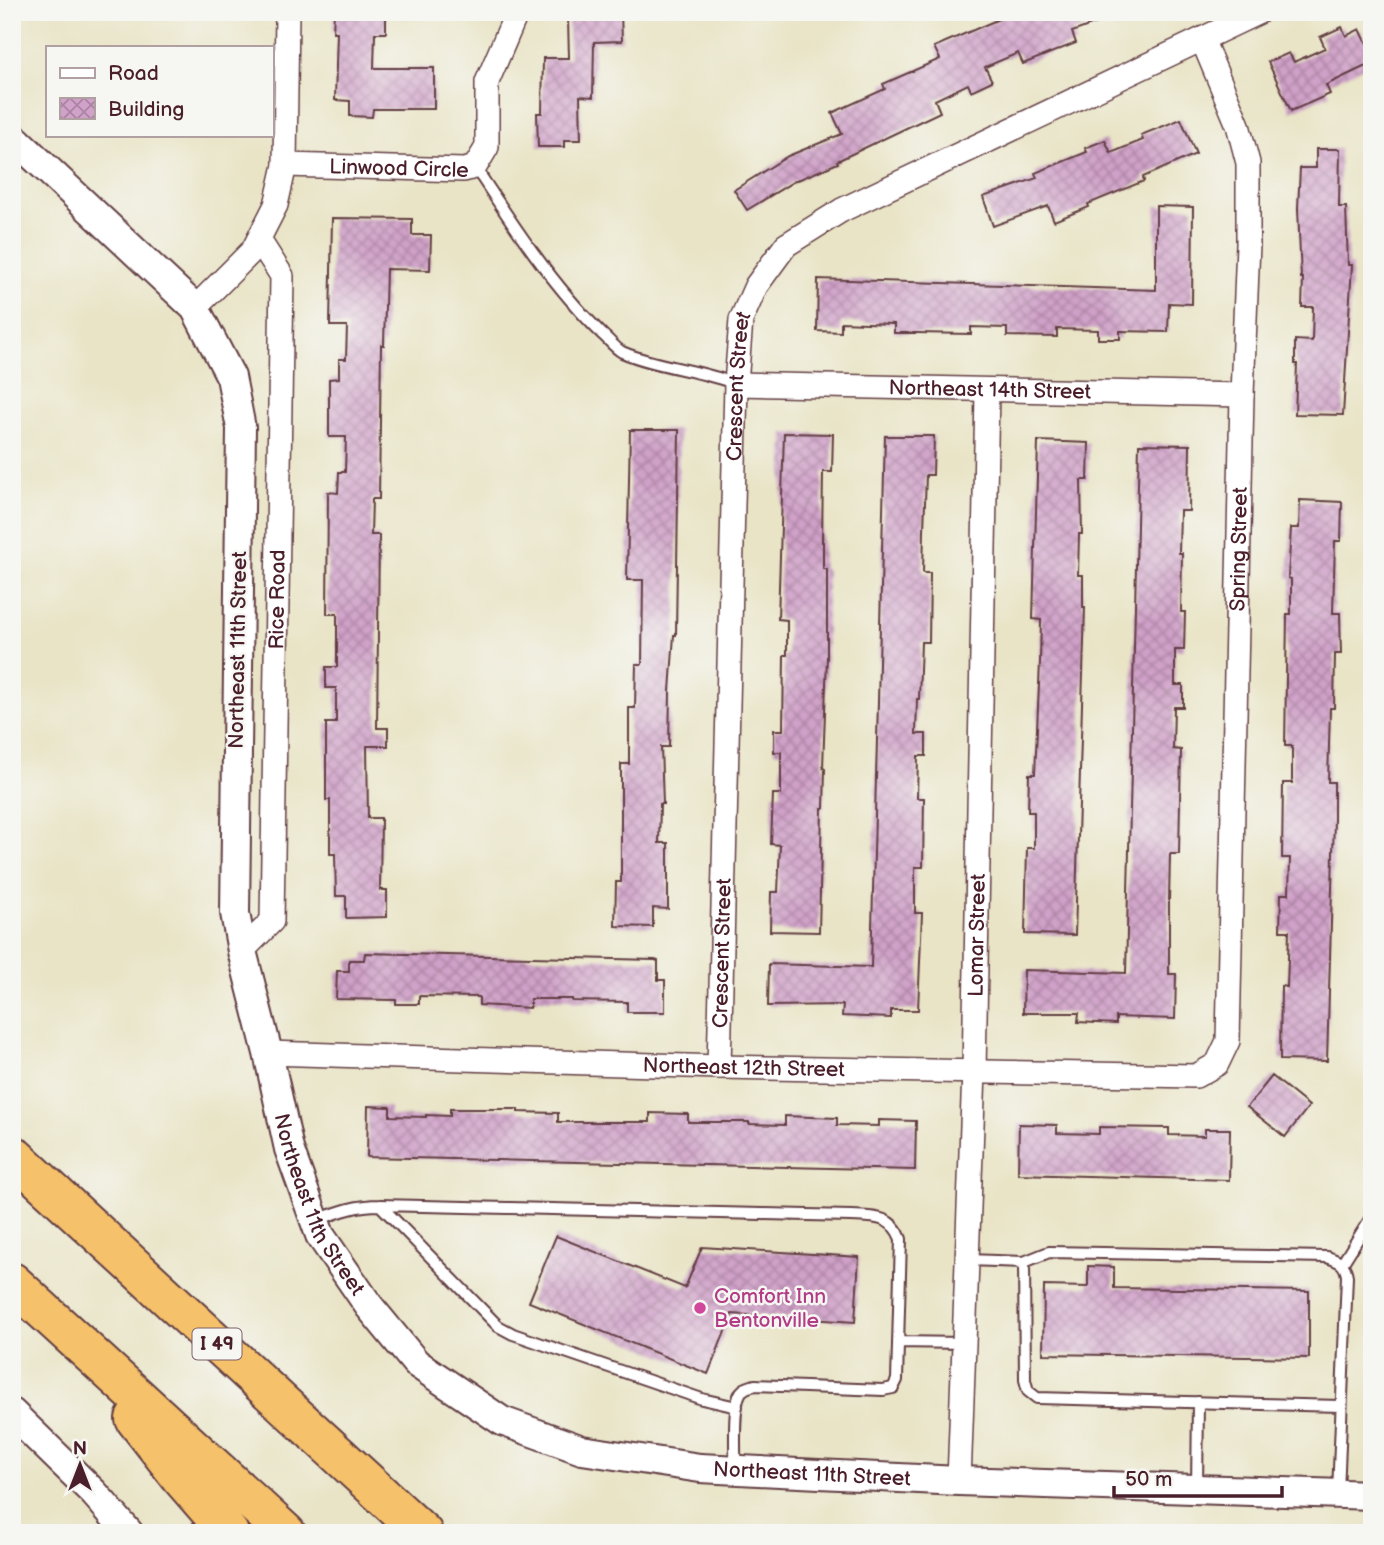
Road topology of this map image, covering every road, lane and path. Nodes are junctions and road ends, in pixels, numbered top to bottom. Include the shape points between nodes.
1 (287, 12) edge
2 (517, 12) edge
3 (1259, 12) edge
4 (1202, 39) junction
5 (12, 136) edge
6 (285, 165) junction
7 (475, 167) junction
8 (259, 240) junction
9 (195, 308) junction
10 (736, 384) junction
11 (987, 391) junction
12 (1242, 395) junction
13 (242, 951) junction
14 (268, 1053) junction
15 (1217, 1064) joint
16 (719, 1067) junction
17 (974, 1071) junction
18 (12, 1154) edge
19 (380, 1205) junction
20 (1372, 1216) edge
21 (314, 1221) junction
22 (968, 1260) junction
23 (1024, 1262) junction
24 (1342, 1264) junction
25 (12, 1282) edge
26 (70, 1334) junction
27 (898, 1342) junction
28 (964, 1343) junction
29 (1198, 1402) junction
30 (1341, 1406) junction
31 (737, 1408) junction
32 (12, 1413) edge
33 (292, 1413) junction
34 (735, 1469) junction
35 (959, 1481) junction
36 (1197, 1490) junction
37 (1338, 1493) junction
38 (1372, 1494) edge
39 (130, 1533) edge
40 (229, 1533) edge
41 (286, 1533) edge
42 (423, 1533) edge
43 (450, 1533) edge

1 - 6 street
2 - 7 street, Linwood Circle via 487,82 487,147
3 - 4 street, Crescent Street
4 - 10 street, Crescent Street via 842,210 786,245 756,286 741,320
4 - 12 street, Spring Street via 1238,125 1248,163
5 - 9 street, Northeast 11th Street
6 - 7 street, Linwood Circle
6 - 8 street via 276,205
7 - 10 lane via 565,293 620,351
8 - 9 street
8 - 13 street, Rice Road via 282,276 272,921
9 - 13 street, Northeast 11th Street via 231,377 241,428 235,914
10 - 11 street, Northeast 14th Street
10 - 16 street, Crescent Street
11 - 12 street, Northeast 14th Street
11 - 17 street, Lomar Street
12 - 15 street, Spring Street via 1228,1041
13 - 14 street, Northeast 11th Street
14 - 16 street, Northeast 12th Street
14 - 21 street, Northeast 11th Street via 289,1150
15 - 17 street, Northeast 12th Street via 1196,1076
16 - 17 street, Northeast 12th Street
17 - 22 street, Lomar Street
18 - 33 highway, I 49
19 - 21 lane via 361,1205
19 - 27 lane via 874,1217 897,1228 901,1239
19 - 31 lane via 505,1330
20 - 24 lane
21 - 34 street, Northeast 11th Street via 369,1306 416,1363 502,1421 582,1450
22 - 23 lane
22 - 28 street, Lomar Street
23 - 24 lane via 1049,1252 1328,1257
23 - 29 lane via 1028,1391 1037,1398
24 - 30 lane via 1347,1276
25 - 26 highway
26 - 40 highway
26 - 41 highway
27 - 28 lane
27 - 31 lane via 893,1388 755,1385 739,1395
28 - 35 street, Lomar Street
29 - 30 lane
29 - 36 lane
30 - 37 lane
31 - 34 lane
32 - 39 street
33 - 42 highway, I 49
33 - 43 highway
34 - 35 street, Northeast 11th Street
35 - 36 street, Northeast 11th Street
36 - 37 street, Northeast 11th Street
37 - 38 street, Northeast 11th Street

